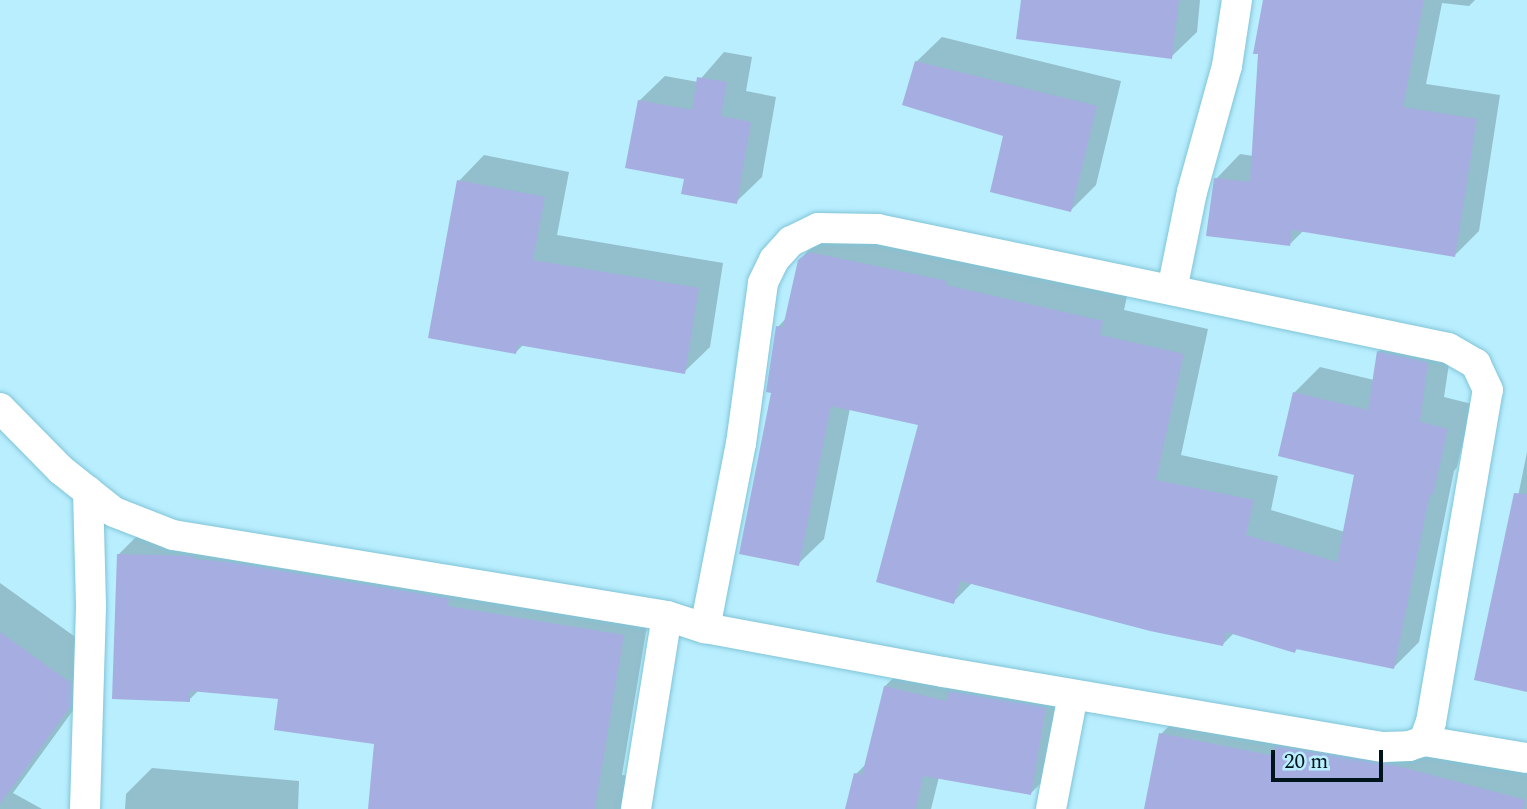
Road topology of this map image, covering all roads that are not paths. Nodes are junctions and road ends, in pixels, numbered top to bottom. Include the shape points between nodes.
1 (1237, 0) edge
2 (1172, 290) junction
3 (0, 408) edge
4 (88, 491) junction
5 (667, 616) junction
6 (705, 628) junction
7 (1073, 695) junction
8 (1424, 741) junction
9 (1527, 758) edge
10 (85, 809) edge
11 (636, 809) edge
12 (1051, 809) edge

1 - 2 street via 1227,66 1192,192
2 - 6 street via 878,229 818,228 791,241 774,260 763,283 741,443
2 - 8 street via 1448,348 1476,364 1488,390
3 - 4 street
4 - 5 street via 114,512 173,535
4 - 10 street via 91,606
5 - 6 street
5 - 11 street
6 - 7 street
7 - 8 street via 1384,747
7 - 12 street
8 - 9 street

